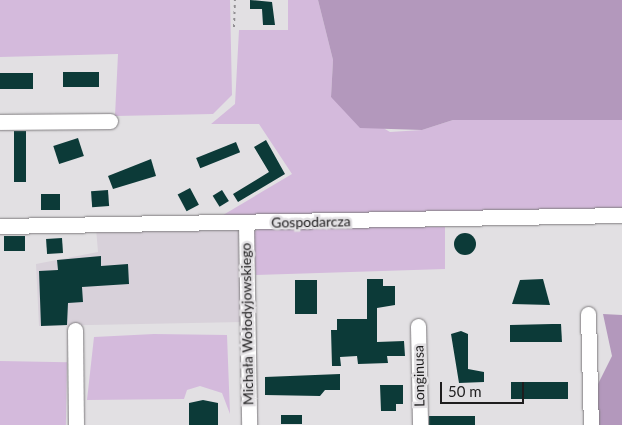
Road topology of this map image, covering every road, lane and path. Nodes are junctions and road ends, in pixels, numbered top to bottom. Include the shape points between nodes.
1 (235, 0) edge
2 (234, 27) dead end
3 (110, 120) dead end
4 (0, 122) edge
5 (622, 215) edge
6 (246, 224) junction
7 (0, 226) edge
8 (588, 314) dead end
9 (418, 326) dead end
10 (75, 330) dead end
11 (76, 425) edge
12 (249, 425) edge
13 (420, 425) edge
14 (591, 425) edge

1 - 2 path
3 - 4 street
5 - 6 street, Gospodarcza
6 - 7 street, Gospodarcza
6 - 12 street, Michała Wołodyjowskiego
8 - 14 street
9 - 13 street, Longinusa
10 - 11 street

